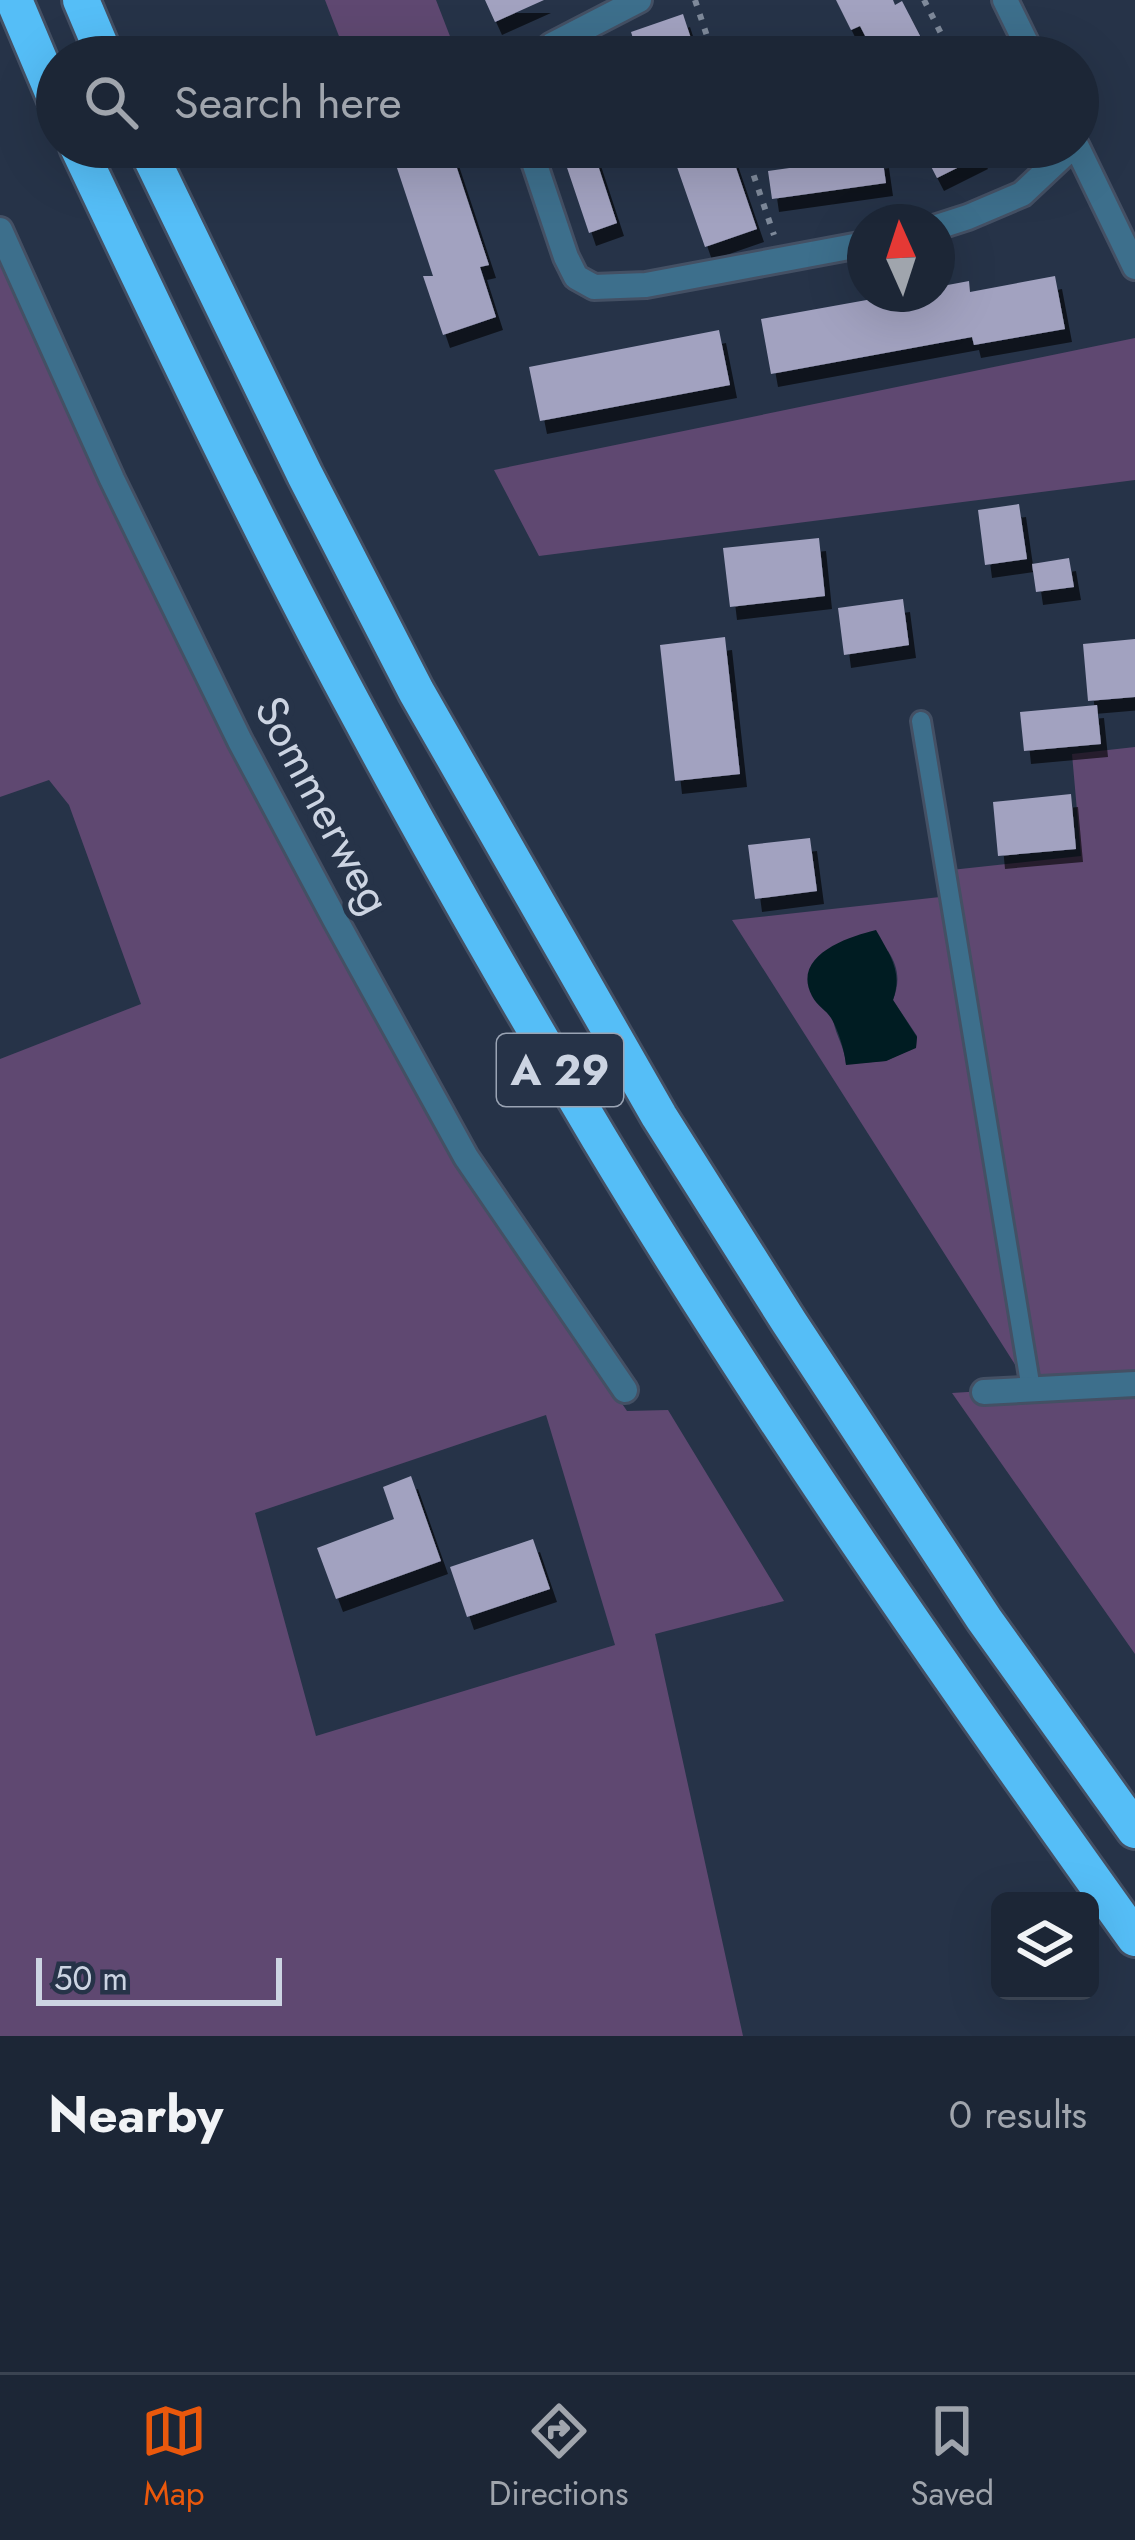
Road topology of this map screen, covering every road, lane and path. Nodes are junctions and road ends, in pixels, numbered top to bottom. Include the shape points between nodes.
1 (14, 0) edge
2 (81, 0) edge
3 (639, 0) edge
4 (695, 0) edge
5 (924, 0) edge
6 (1005, 0) edge
7 (97, 36) edge
8 (570, 36) edge
9 (707, 36) edge
10 (942, 36) edge
11 (1023, 36) edge
12 (36, 53) edge
13 (88, 168) edge
14 (156, 168) edge
15 (536, 168) edge
16 (752, 168) edge
17 (1051, 168) edge
18 (1086, 168) edge
19 (955, 221) edge
20 (0, 230) edge
21 (847, 248) edge
22 (783, 261) junction
23 (1135, 267) edge
24 (921, 721) dead end
25 (1135, 1384) edge
26 (1030, 1389) junction
27 (625, 1390) dead end
28 (985, 1392) dead end
29 (1135, 1830) edge
30 (1135, 1938) edge

1 - 12 highway
2 - 7 highway
3 - 8 street
4 - 9 path
5 - 10 path
6 - 11 street
13 - 30 highway, A 29 via 361,720 590,1121 935,1658
14 - 29 highway, A 29 via 416,691 659,1116 983,1619
15 - 22 street via 566,257 584,284 646,285
16 - 22 path
17 - 19 street via 1022,194
18 - 23 street
20 - 27 street, Sommerweg via 122,500 336,921 466,1157
21 - 22 street
24 - 26 lane
25 - 26 street
26 - 28 street

